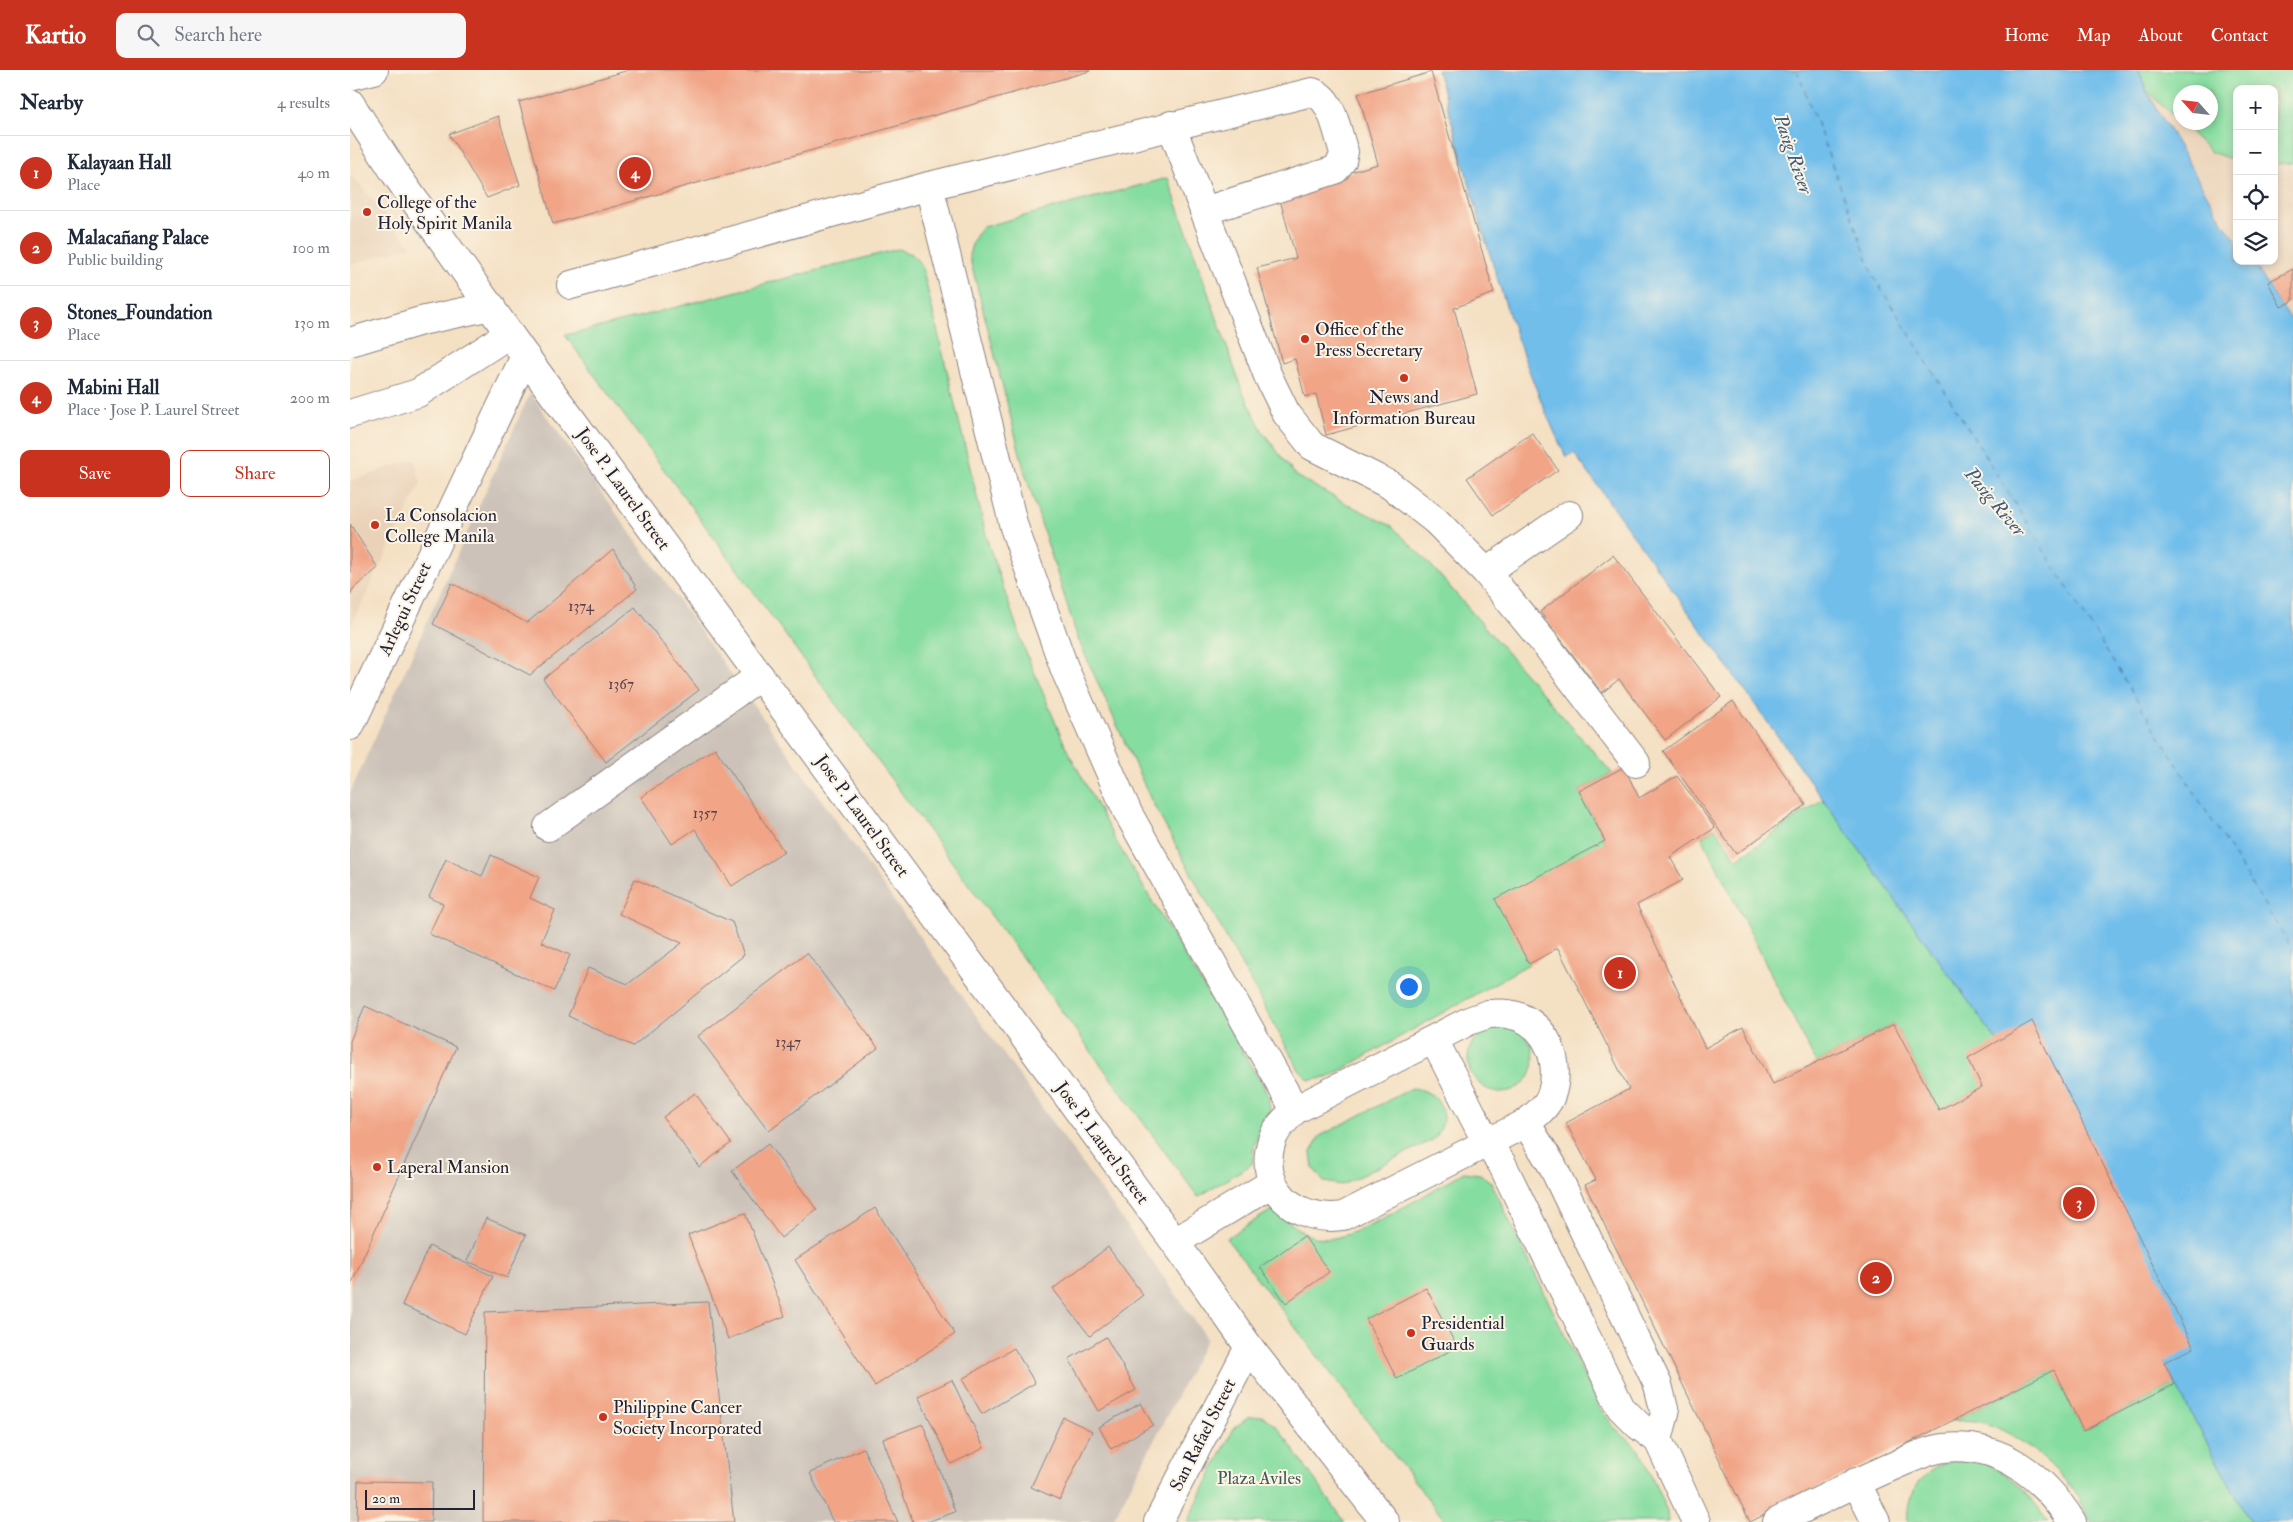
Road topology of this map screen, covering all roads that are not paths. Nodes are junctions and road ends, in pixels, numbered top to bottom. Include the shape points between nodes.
1 (374, 70) edge
2 (350, 76) edge
3 (350, 103) edge
4 (1171, 125) junction
5 (929, 186) junction
6 (1204, 211) junction
7 (571, 285) dead end
8 (491, 306) junction
9 (509, 334) junction
10 (350, 342) edge
11 (525, 356) junction
12 (350, 414) edge
13 (1569, 515) dead end
14 (1486, 572) junction
15 (760, 676) junction
16 (350, 726) edge
17 (1636, 763) dead end
18 (548, 827) dead end
19 (1434, 1040) junction
20 (1295, 1110) junction
21 (1526, 1123) junction
22 (1487, 1143) junction
23 (1272, 1183) junction
24 (1175, 1242) junction
25 (1249, 1347) junction
26 (1658, 1440) junction
27 (1856, 1482) junction
28 (1158, 1522) edge
29 (1385, 1522) edge
30 (1696, 1522) edge
31 (1777, 1522) edge
32 (1876, 1522) edge
33 (2072, 1522) edge

1 - 2 street
3 - 8 street, Jose P. Laurel Street via 395,173
4 - 5 street
4 - 6 street
4 - 6 street via 1312,92 1321,94 1327,102 1344,152 1335,170
5 - 7 street
5 - 20 street via 1014,527 1065,670 1128,813
6 - 14 street via 1268,376 1286,413 1312,446 1390,485 1436,520
8 - 9 street, Jose P. Laurel Street
8 - 10 street via 421,321
9 - 11 street, Jose P. Laurel Street
9 - 12 street via 418,394
11 - 15 street, Jose P. Laurel Street
11 - 16 street, Arlegui Street
13 - 14 street
14 - 17 street
15 - 18 street
15 - 24 street, Jose P. Laurel Street
19 - 20 street
19 - 21 street via 1488,1014 1508,1014 1527,1021 1542,1033 1552,1050 1555,1084 1539,1113
19 - 22 street
20 - 23 street via 1281,1123 1272,1140 1269,1160
21 - 22 street
21 - 26 street via 1552,1165 1658,1385 1665,1413
22 - 23 street via 1343,1216 1325,1218 1308,1215 1292,1207
22 - 26 street via 1502,1164 1621,1408
23 - 24 street
24 - 25 street, Jose P. Laurel Street
25 - 28 street, San Rafael Street
25 - 29 street, Jose P. Laurel Street
26 - 30 street
27 - 31 street
27 - 32 street
27 - 33 street via 1924,1453 1968,1446 1993,1452 2031,1473 2049,1489

